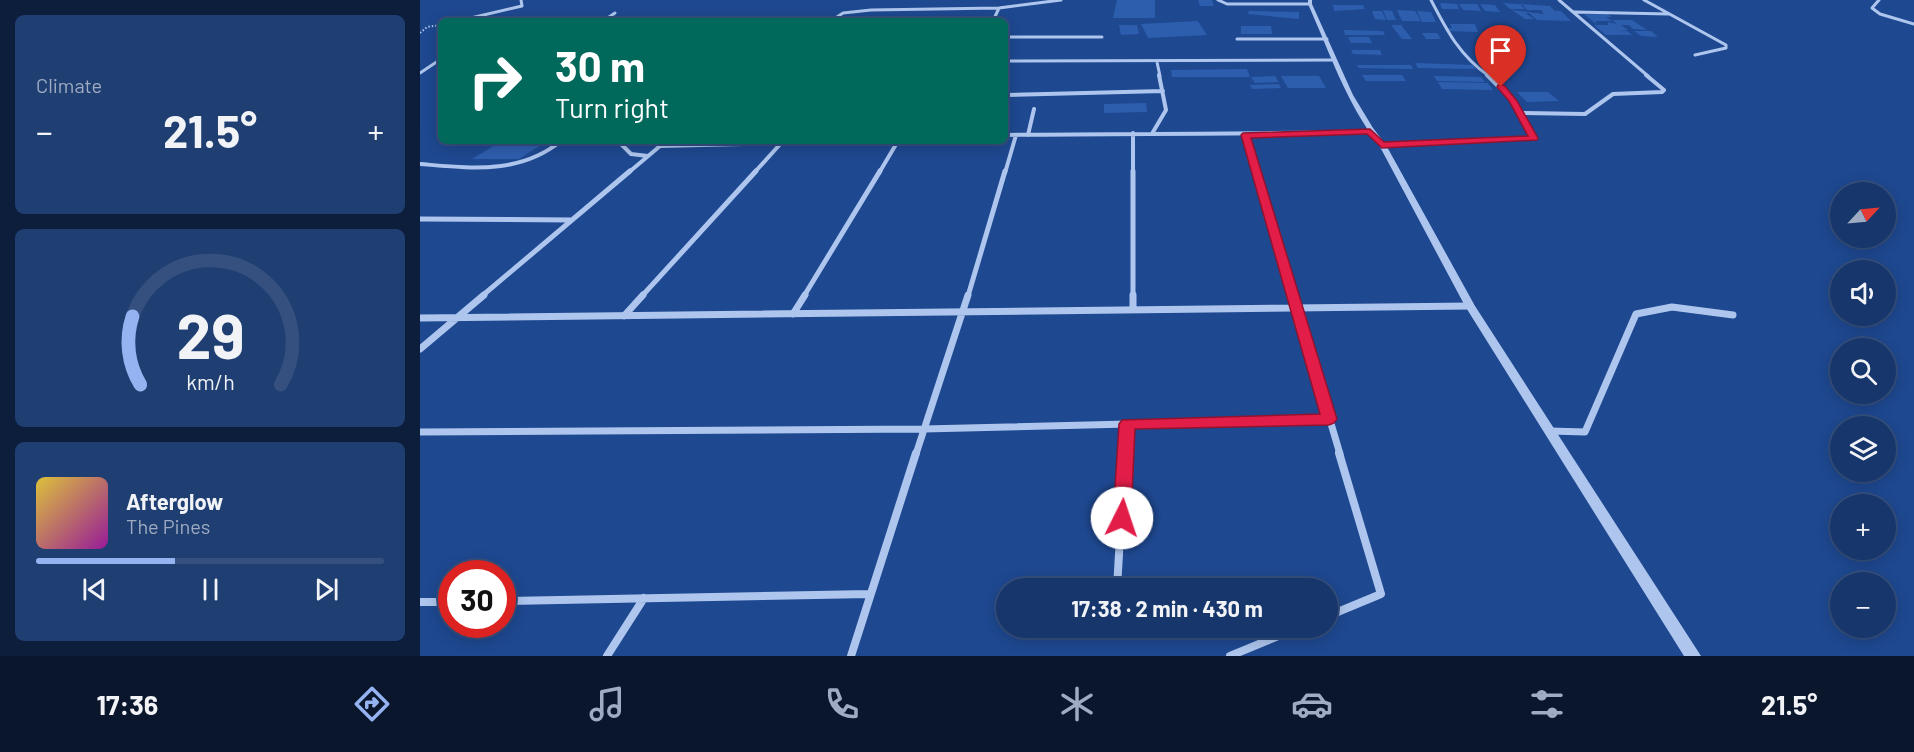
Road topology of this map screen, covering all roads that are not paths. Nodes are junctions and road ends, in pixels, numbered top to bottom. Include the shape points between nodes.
1 (521, 0) edge
2 (1061, 0) edge
3 (1218, 0) edge
4 (1431, 0) edge
5 (1559, 0) edge
6 (1644, 0) edge
7 (1879, 0) edge
8 (1310, 2) edge
9 (999, 8) junction
10 (1573, 12) junction
11 (615, 14) dead end
12 (1671, 14) junction
13 (472, 18) edge
14 (608, 18) edge
15 (836, 18) edge
16 (994, 18) edge
17 (1914, 24) edge
18 (1008, 37) edge
19 (1102, 37) dead end
20 (1237, 39) dead end
21 (1327, 39) junction
22 (1695, 55) dead end
23 (1332, 60) junction
24 (438, 61) edge
25 (1008, 61) edge
26 (1157, 62) junction
27 (420, 73) edge
28 (1162, 91) junction
29 (1008, 95) edge
30 (1034, 109) dead end
31 (1518, 113) junction
32 (1153, 132) junction
33 (1370, 132) junction
34 (1133, 133) junction
35 (1008, 135) edge
36 (1016, 135) junction
37 (1028, 135) junction
38 (1246, 135) junction
39 (557, 144) edge
40 (621, 144) edge
41 (662, 144) edge
42 (721, 144) edge
43 (780, 144) edge
44 (896, 144) edge
45 (1382, 145) junction
46 (660, 146) junction
47 (648, 156) junction
48 (420, 164) edge
49 (420, 219) edge
50 (573, 220) junction
51 (1470, 306) junction
52 (1296, 308) junction
53 (1133, 310) junction
54 (963, 312) junction
55 (793, 314) junction
56 (1733, 315) dead end
57 (624, 316) junction
58 (420, 318) edge
59 (457, 318) junction
60 (420, 349) edge
61 (1329, 419) junction
62 (1127, 424) junction
63 (924, 429) junction
64 (1550, 431) junction
65 (420, 432) edge
66 (1119, 578) edge
67 (869, 594) junction
68 (644, 598) junction
69 (516, 601) edge
70 (420, 602) edge
71 (438, 602) edge
72 (1338, 612) edge
73 (1273, 638) edge
74 (607, 656) edge
75 (851, 656) edge
76 (1230, 656) edge
77 (1693, 656) edge

1 - 13 street via 522,6
2 - 9 street
3 - 8 street
4 - 31 street via 1456,46 1501,87
5 - 10 street
6 - 12 street
7 - 17 street via 1872,8 1880,14
8 - 21 street
9 - 15 street via 871,10 843,13
9 - 16 street
10 - 12 street
10 - 31 street via 1664,91 1613,94 1585,114
11 - 14 street
12 - 22 street via 1726,45
18 - 19 street
20 - 21 street
21 - 23 street
23 - 26 street
23 - 33 street
24 - 27 street
25 - 26 street
26 - 28 street
28 - 29 street
28 - 32 street via 1167,110
30 - 37 street
31 - 45 street via 1534,138
32 - 34 street
32 - 38 street
33 - 38 street
33 - 45 street
34 - 37 street
34 - 53 street
35 - 36 street
36 - 37 street
36 - 54 street
38 - 52 street
39 - 48 street via 526,163
40 - 47 street via 631,154
41 - 46 street
42 - 46 street
43 - 57 street
44 - 55 street
45 - 51 street
46 - 47 street
47 - 50 street
49 - 50 street
50 - 59 street
51 - 52 street
51 - 64 street
52 - 53 street
52 - 61 street
53 - 54 street
54 - 55 street
54 - 63 street
55 - 57 street
56 - 64 street via 1681,306 1651,308 1636,314 1585,432
57 - 59 street
58 - 59 street
59 - 60 street
61 - 62 street
61 - 72 street via 1381,594
62 - 63 street
62 - 66 street
63 - 65 street
63 - 67 street
64 - 77 street
67 - 68 street
67 - 75 street
68 - 69 street
68 - 74 street
70 - 71 street
73 - 76 street

